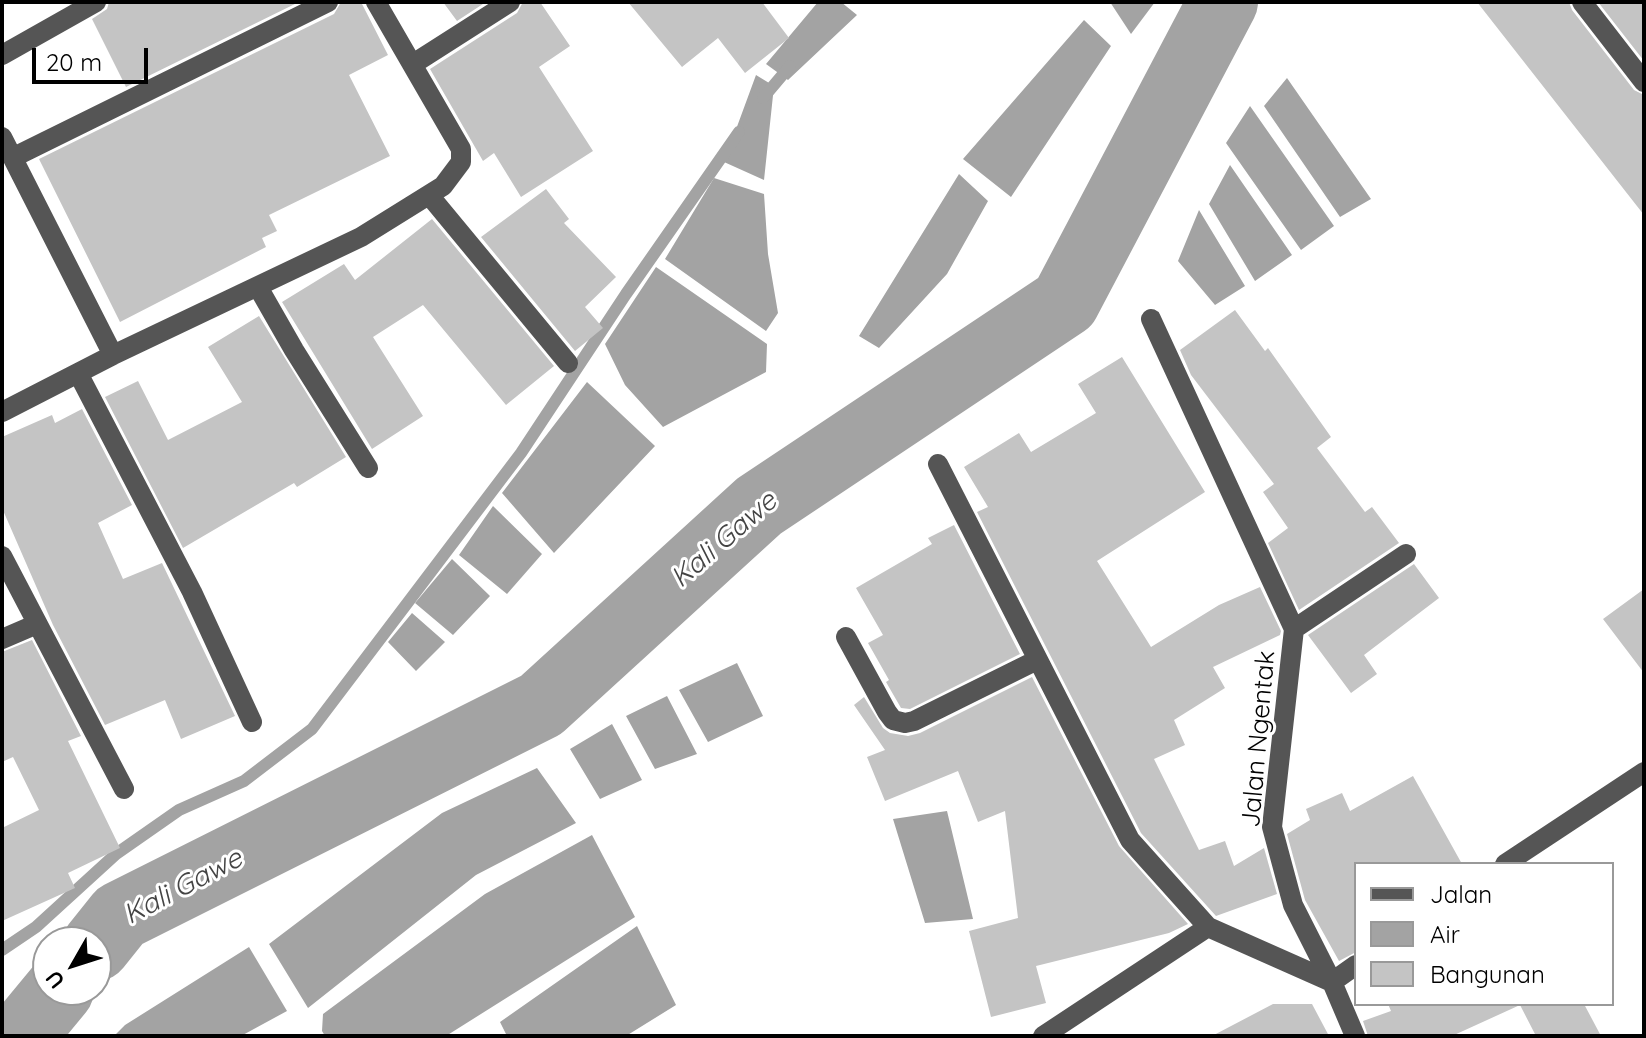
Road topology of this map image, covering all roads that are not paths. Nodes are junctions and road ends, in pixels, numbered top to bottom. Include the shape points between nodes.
1 (96, 2) edge
2 (328, 2) edge
3 (376, 2) edge
4 (510, 2) edge
5 (1582, 2) edge
6 (2, 55) edge
7 (413, 64) junction
8 (1644, 82) edge
9 (2, 137) edge
10 (14, 157) junction
11 (429, 195) junction
12 (258, 287) junction
13 (1151, 319) dead end
14 (113, 355) junction
15 (568, 363) dead end
16 (79, 375) junction
17 (2, 412) edge
18 (938, 464) dead end
19 (368, 468) dead end
20 (1406, 554) dead end
21 (2, 556) edge
22 (37, 624) junction
23 (1294, 629) junction
24 (846, 637) dead end
25 (2, 639) edge
26 (1037, 660) junction
27 (252, 722) dead end
28 (1644, 772) edge
29 (124, 789) dead end
30 (1508, 862) edge
31 (1208, 927) junction
32 (1354, 966) edge
33 (1332, 982) junction
34 (1043, 1036) edge
35 (1355, 1036) edge

1 - 6 street
2 - 10 street
3 - 7 street
4 - 7 street
5 - 8 street
7 - 11 street via 461,149 454,173
9 - 10 street
10 - 14 street
11 - 12 street via 361,237
11 - 15 street
12 - 14 street
12 - 19 street
13 - 23 street, Jalan Ngentak
14 - 16 street
16 - 17 street
16 - 27 street via 192,592
18 - 26 street
20 - 23 street
21 - 22 street
22 - 25 street
22 - 29 street
23 - 33 street, Jalan Ngentak via 1272,827 1293,905
24 - 26 street via 887,712 905,723
26 - 31 street via 1130,840
28 - 30 street
31 - 33 street
31 - 34 street
32 - 33 street
33 - 35 street, Jalan Ngentak

